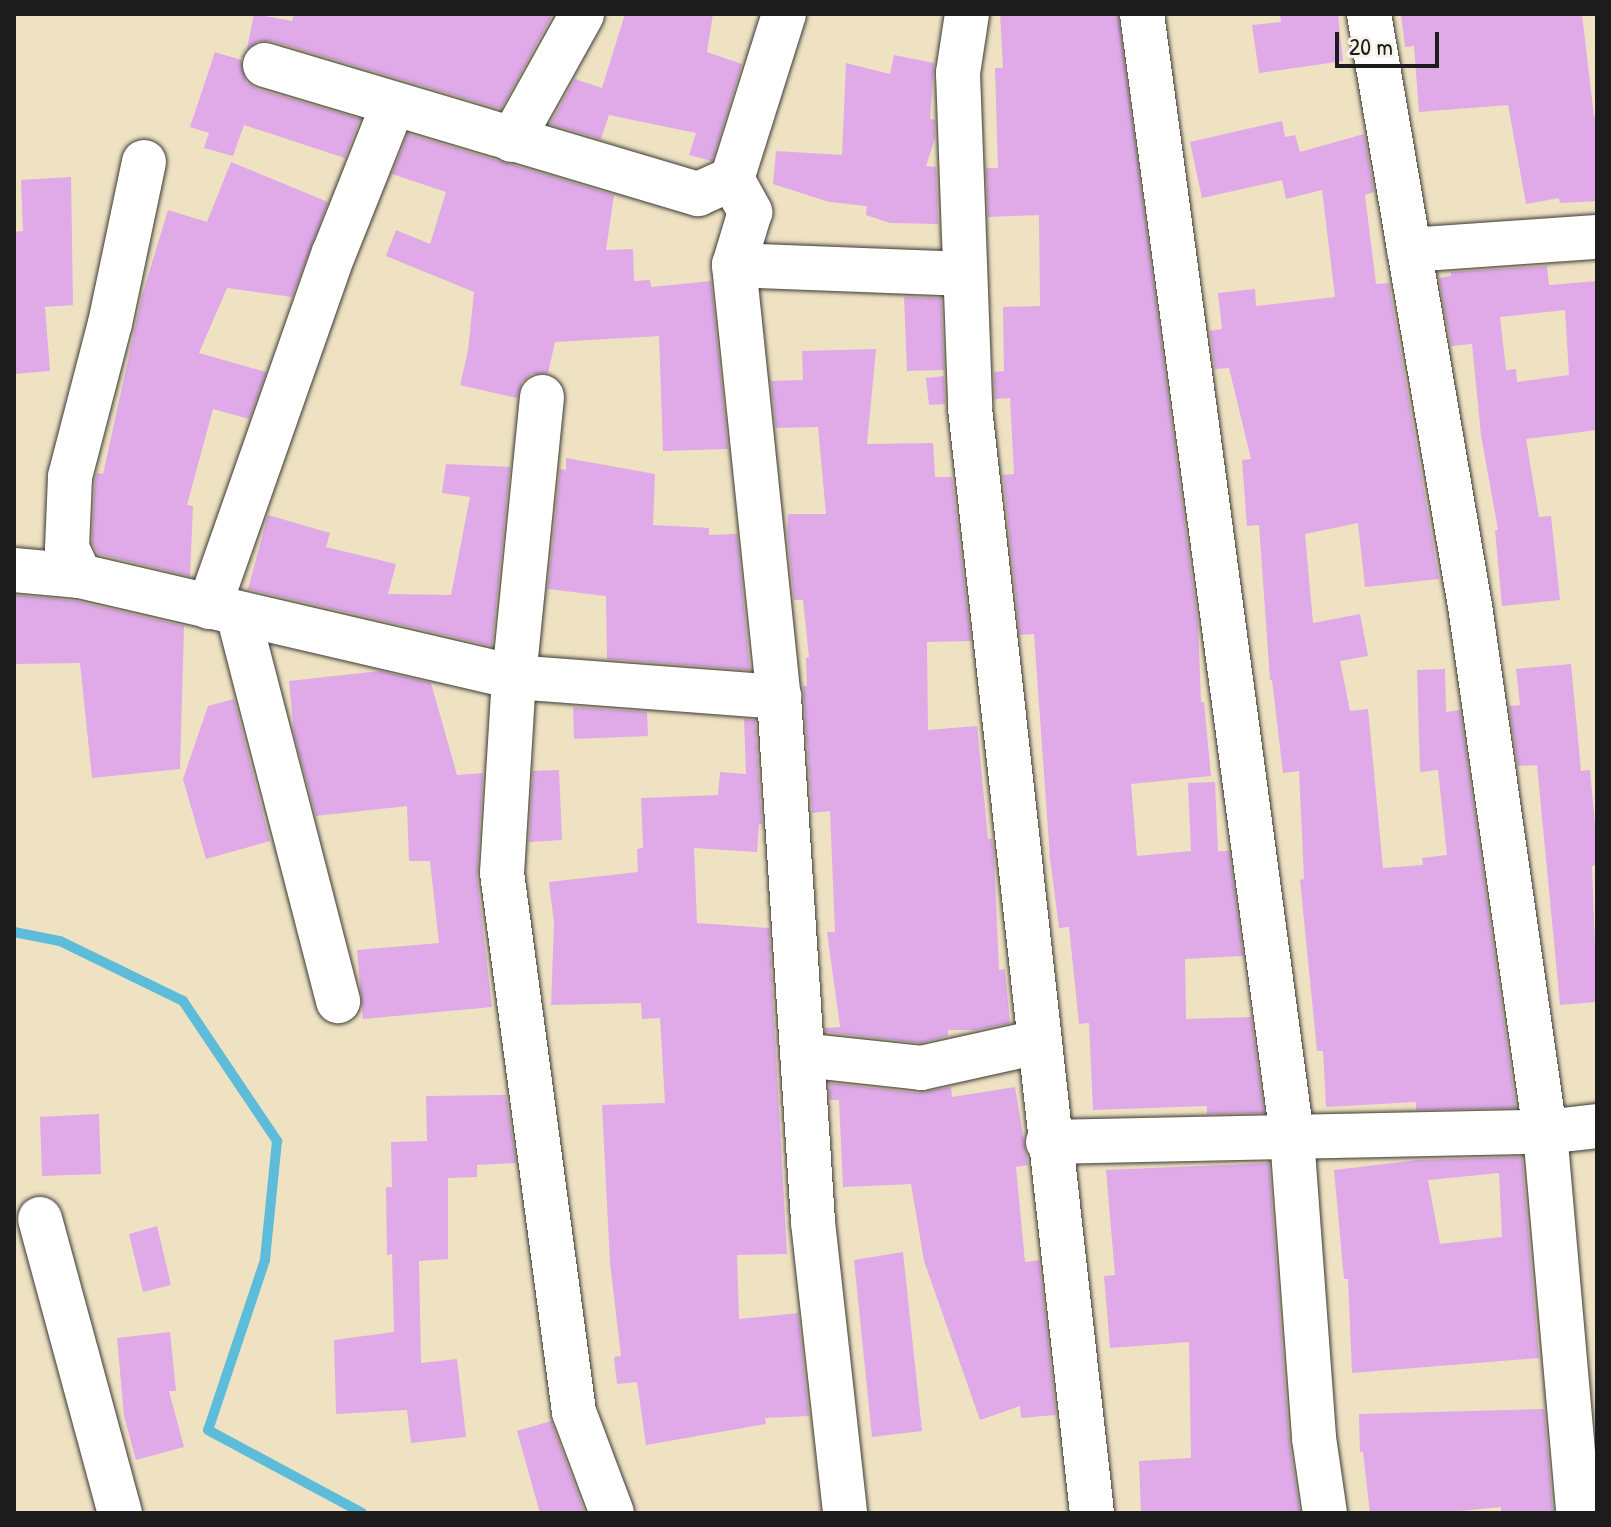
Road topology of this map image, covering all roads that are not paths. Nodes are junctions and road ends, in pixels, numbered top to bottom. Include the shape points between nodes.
1 (582, 14) edge
2 (784, 14) edge
3 (967, 14) edge
4 (1142, 14) edge
5 (1369, 14) edge
6 (265, 65) dead end
7 (393, 105) junction
8 (512, 140) junction
9 (144, 162) dead end
10 (732, 179) junction
11 (1597, 237) edge
12 (1409, 250) junction
13 (734, 265) junction
14 (965, 274) junction
15 (542, 397) dead end
16 (14, 570) edge
17 (80, 576) junction
18 (223, 610) junction
19 (514, 677) junction
20 (779, 697) junction
21 (338, 1001) dead end
22 (1038, 1042) junction
23 (802, 1055) junction
24 (1597, 1126) edge
25 (1545, 1132) junction
26 (1292, 1137) junction
27 (1048, 1142) junction
28 (40, 1219) dead end
29 (120, 1513) edge
30 (612, 1513) edge
31 (845, 1513) edge
32 (1092, 1513) edge
33 (1325, 1513) edge
34 (1578, 1513) edge

1 - 8 street
2 - 10 street
3 - 14 street via 958,73
4 - 26 street
5 - 12 street
6 - 7 street
7 - 8 street
7 - 18 street via 334,253
8 - 10 street via 698,194
9 - 17 street via 70,477 67,548
10 - 13 street via 750,212
11 - 12 street
12 - 25 street via 1470,606
13 - 14 street
13 - 20 street
14 - 22 street via 970,408
15 - 19 street
16 - 17 street
17 - 18 street
18 - 19 street
18 - 21 street
19 - 20 street
19 - 30 street via 502,873 574,1412
20 - 23 street
22 - 23 street via 921,1068
22 - 27 street
23 - 31 street via 813,1222
24 - 25 street
25 - 26 street
25 - 34 street
26 - 27 street
26 - 33 street via 1314,1438
27 - 32 street
28 - 29 street

